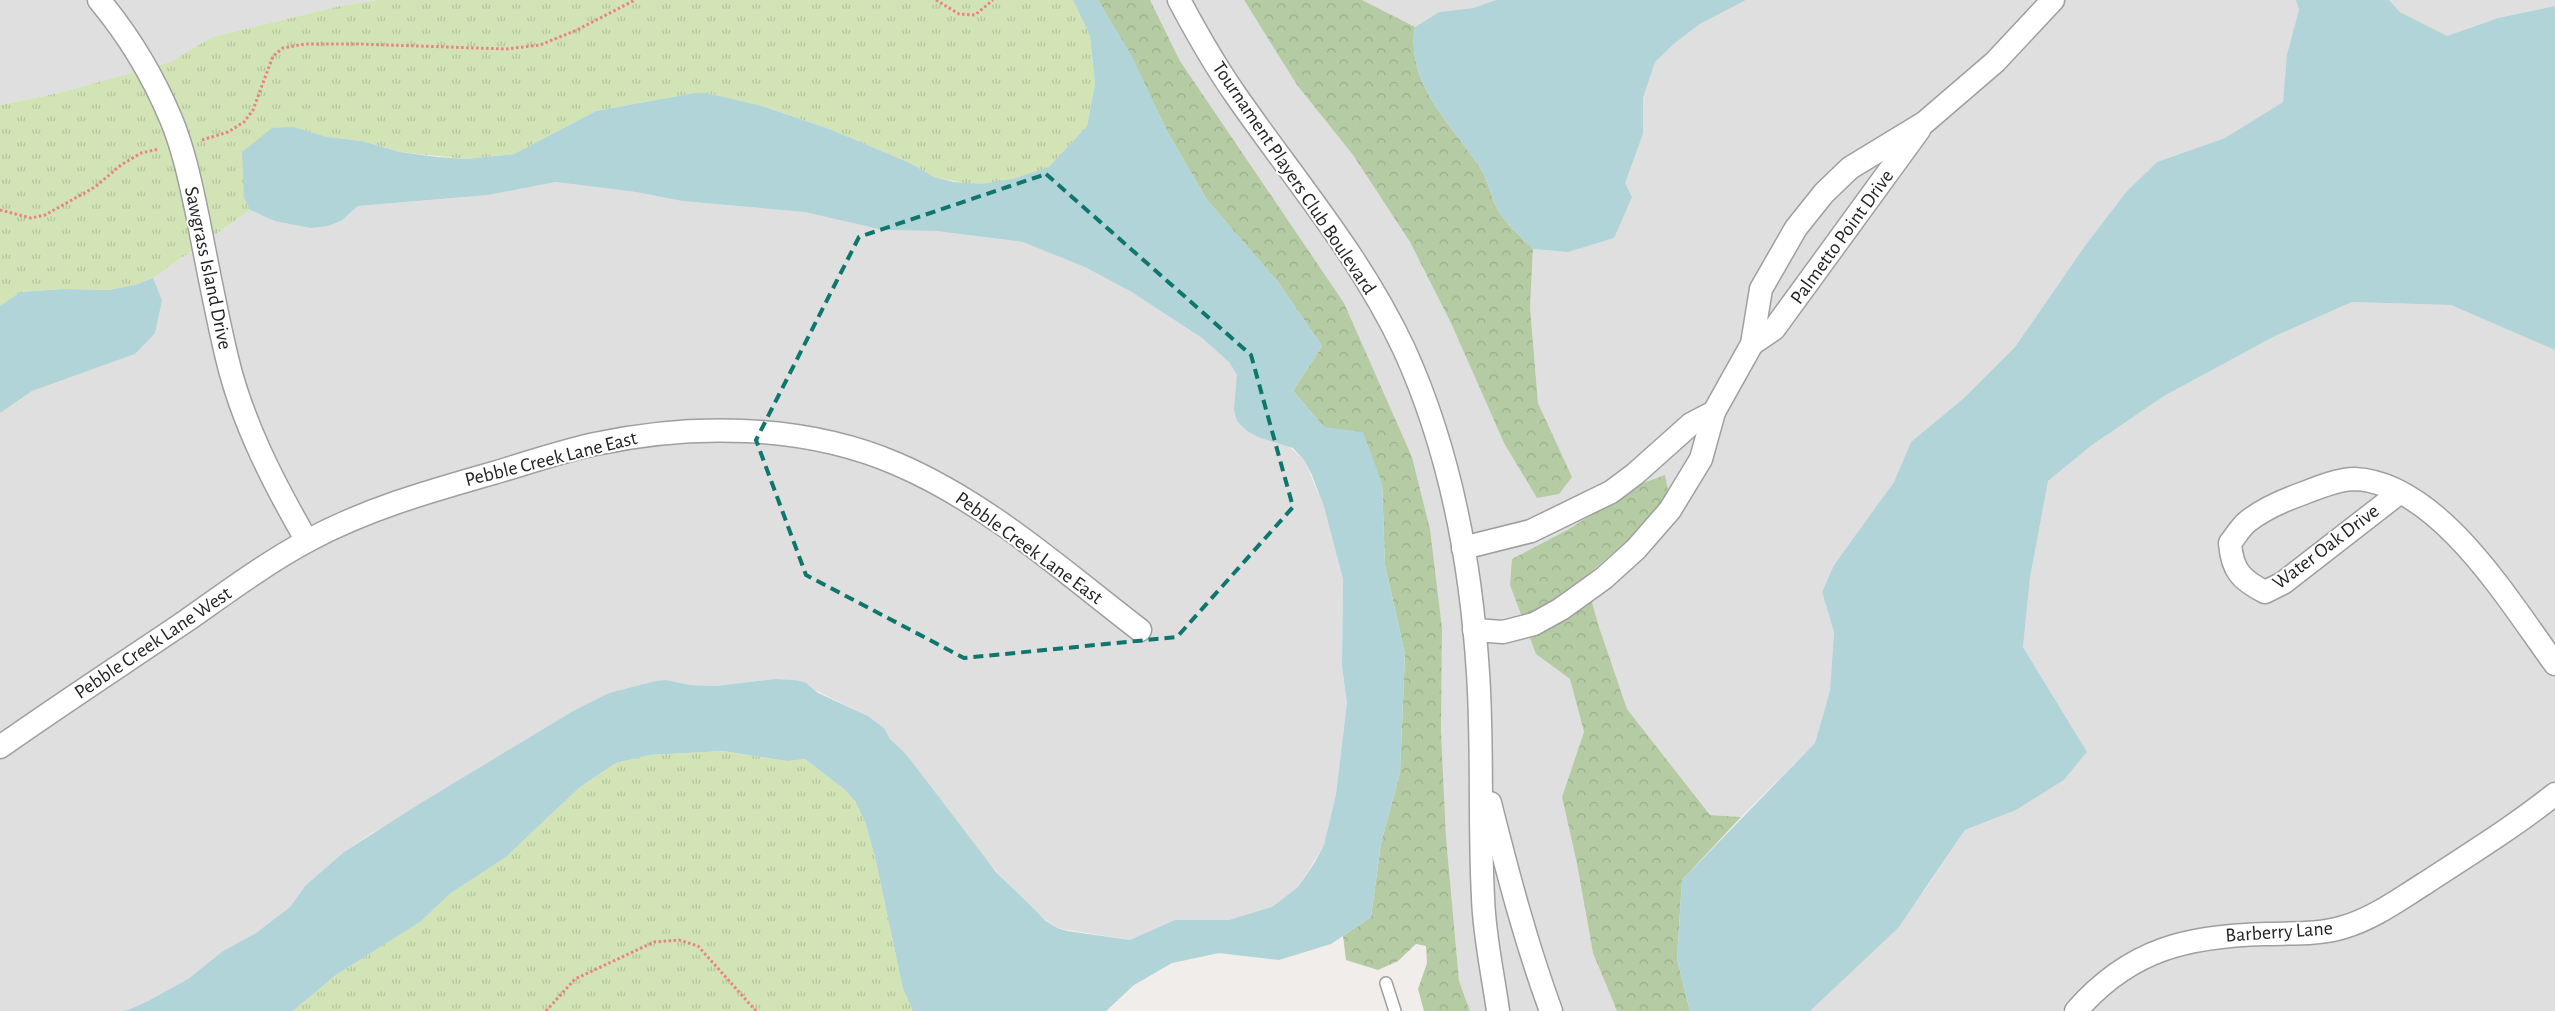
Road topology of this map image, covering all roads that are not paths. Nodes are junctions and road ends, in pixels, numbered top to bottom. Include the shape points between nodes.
1 (99, 0) edge
2 (1179, 0) edge
3 (2053, 0) edge
4 (1924, 124) junction
5 (1752, 344) junction
6 (1714, 412) junction
7 (2399, 493) junction
8 (307, 541) junction
9 (1463, 548) junction
10 (1140, 630) dead end
11 (1474, 630) junction
12 (2555, 664) edge
13 (0, 747) edge
14 (1481, 768) junction
15 (2555, 794) edge
16 (1386, 983) dead end
17 (1395, 1011) edge
18 (1498, 1011) edge
19 (1551, 1011) edge
20 (2076, 1011) edge

1 - 8 street, Sawgrass Island Drive via 135,48 172,121 190,180 227,360 241,404 287,506
2 - 9 street, Tournament Players Club Boulevard via 1234,93 1368,281 1399,341 1426,405 1446,466
3 - 4 street, Palmetto Point Drive via 1995,62
4 - 5 street, Palmetto Point Drive via 1774,329
4 - 5 street, Palmetto Point Drive via 1850,168 1796,228 1761,289
5 - 6 street, Palmetto Point Drive
6 - 9 street via 1691,424 1611,492 1531,531
6 - 11 street, Palmetto Point Drive via 1701,459 1670,510 1636,549 1604,578 1534,624 1503,632
7 - 7 street, Water Oak Drive via 2283,584 2265,592 2248,583 2231,557 2230,543 2246,523 2281,502 2319,486 2354,479 2384,485
7 - 12 street, Water Oak Drive via 2431,510 2472,552
8 - 10 street, Pebble Creek Lane East via 384,506 593,445 687,431 782,434 843,446 895,463 945,487 994,518
8 - 13 street, Pebble Creek Lane West
9 - 11 street, Tournament Players Club Boulevard
11 - 14 street, Tournament Players Club Boulevard
14 - 18 street, Tournament Players Club Boulevard via 1483,900
14 - 19 street, Tournament Players Club Boulevard via 1515,902
15 - 20 street, Barberry Lane via 2470,855 2369,918 2343,928 2316,932 2230,935 2186,941 2133,963 2106,982
16 - 17 lane

